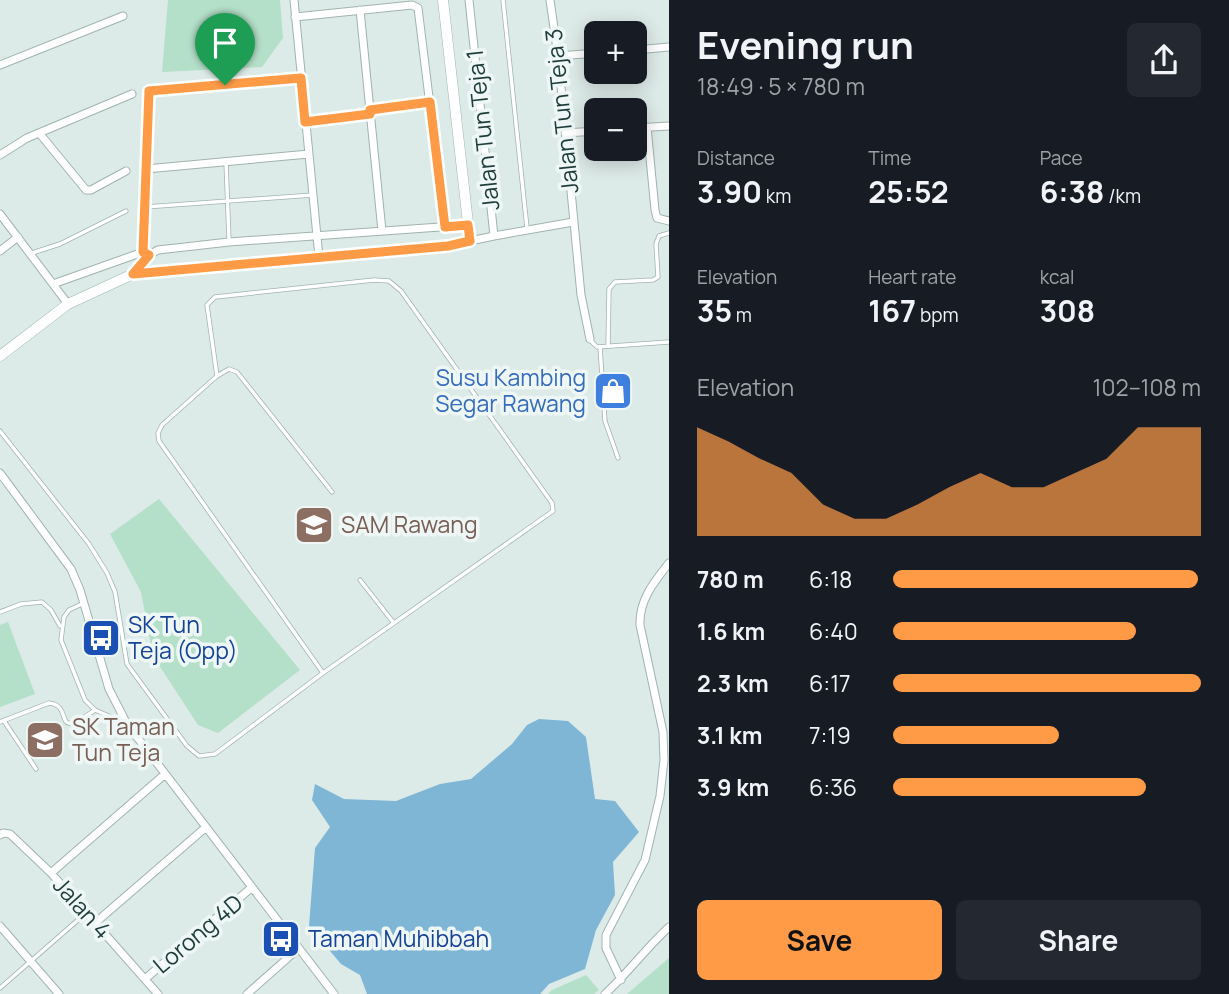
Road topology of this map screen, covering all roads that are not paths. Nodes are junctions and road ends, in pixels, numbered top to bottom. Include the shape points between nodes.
1 (294, 0) edge
2 (443, 0) edge
3 (469, 0) edge
4 (503, 0) edge
5 (550, 0) edge
6 (360, 10) junction
7 (123, 16) dead end
8 (295, 17) junction
9 (669, 47) edge
10 (647, 49) edge
11 (584, 54) edge
12 (558, 56) junction
13 (0, 65) edge
14 (301, 78) junction
15 (132, 94) dead end
16 (430, 102) junction
17 (370, 112) junction
18 (305, 122) junction
19 (669, 125) edge
20 (647, 127) joint
21 (584, 132) edge
22 (565, 133) junction
23 (40, 134) junction
24 (309, 154) junction
25 (0, 156) edge
26 (226, 162) junction
27 (146, 169) junction
28 (126, 171) dead end
29 (313, 195) junction
30 (228, 201) junction
31 (145, 207) junction
32 (126, 211) dead end
33 (0, 214) edge
34 (669, 221) edge
35 (573, 222) junction
36 (468, 225) junction
37 (445, 227) junction
38 (527, 230) junction
39 (382, 231) junction
40 (669, 233) edge
41 (494, 236) junction
42 (18, 237) junction
43 (317, 237) junction
44 (470, 241) junction
45 (229, 242) junction
46 (0, 251) edge
47 (30, 254) junction
48 (146, 254) junction
49 (319, 257) junction
50 (133, 274) junction
51 (53, 284) junction
52 (68, 304) junction
53 (590, 339) joint
54 (669, 342) edge
55 (600, 346) junction
56 (608, 346) junction
57 (0, 356) edge
58 (217, 376) junction
59 (0, 430) edge
60 (618, 458) dead end
61 (0, 473) edge
62 (332, 492) dead end
63 (669, 563) edge
64 (360, 580) dead end
65 (84, 603) junction
66 (0, 612) edge
67 (393, 622) junction
68 (61, 628) junction
69 (323, 673) junction
70 (95, 710) junction
71 (2, 721) edge
72 (127, 724) junction
73 (36, 769) dead end
74 (164, 775) junction
75 (205, 828) junction
76 (0, 835) edge
77 (51, 873) junction
78 (251, 888) junction
79 (86, 913) junction
80 (95, 923) junction
81 (0, 926) edge
82 (669, 927) edge
83 (298, 949) junction
84 (31, 962) junction
85 (145, 979) junction
86 (621, 980) junction
87 (0, 988) edge
88 (59, 994) edge
89 (158, 994) edge
90 (247, 994) edge
91 (334, 994) edge
92 (606, 994) edge

1 - 8 street
2 - 36 street
3 - 41 street, Jalan Tun Teja 1
4 - 38 lane
5 - 12 street, Jalan Tun Teja 3
6 - 8 street
6 - 16 street via 418,8
6 - 17 street
7 - 13 street
8 - 14 street
9 - 10 street
11 - 12 street
12 - 22 street, Jalan Tun Teja 3
14 - 18 street
14 - 27 street via 149,91
15 - 23 street
16 - 17 lane
16 - 37 street
17 - 18 lane
17 - 39 street
18 - 24 street
19 - 20 street
20 - 34 street via 657,219
21 - 22 street
22 - 35 street, Jalan Tun Teja 3
23 - 25 street
23 - 28 street via 86,190
24 - 26 street
24 - 29 street
26 - 27 street
26 - 30 lane
27 - 31 street
29 - 30 lane
29 - 43 street
30 - 31 lane
30 - 45 lane
31 - 48 street
32 - 47 lane
33 - 42 street
35 - 38 street
35 - 53 street, Jalan Tun Teja 3
36 - 37 street
36 - 44 street
37 - 39 street
38 - 41 street
39 - 43 street
40 - 56 lane via 659,236 656,244 658,277 611,285
41 - 44 street, Jalan Tun Teja 1
42 - 46 street
42 - 47 street
43 - 45 street
43 - 49 street
44 - 49 street
45 - 48 street
47 - 51 street
48 - 50 street
48 - 51 street
49 - 50 street
50 - 52 street
51 - 52 street
52 - 57 street
53 - 55 lane via 593,346
54 - 56 lane
55 - 56 lane
55 - 60 lane via 605,421
58 - 62 lane via 229,369 237,372
58 - 67 lane via 207,305 215,297 374,280 389,281 409,302 552,503 552,511
58 - 69 lane via 162,425 159,441
59 - 69 lane via 101,563 115,592 127,664 199,756 215,754
61 - 65 street via 66,560
63 - 86 street via 642,601 639,614 663,732 664,760 645,860 606,935 606,948
64 - 67 lane
65 - 68 lane via 69,610
65 - 72 street via 110,689
66 - 68 lane via 42,602
67 - 69 lane
68 - 70 lane via 61,640 85,700
70 - 71 lane via 69,724 60,708 48,703
70 - 72 lane
71 - 73 lane
72 - 74 street
74 - 75 street
74 - 77 street
75 - 78 street
75 - 80 street
76 - 77 street, Jalan 4 via 10,834
77 - 79 street, Jalan 4
78 - 83 street
78 - 85 street, Lorong 4D
79 - 80 street, Jalan 4
79 - 84 lane
80 - 85 street, Jalan 4
81 - 84 street
82 - 86 street
83 - 90 street
83 - 91 street
84 - 87 lane
84 - 88 street
85 - 89 street, Jalan 4
86 - 92 street

